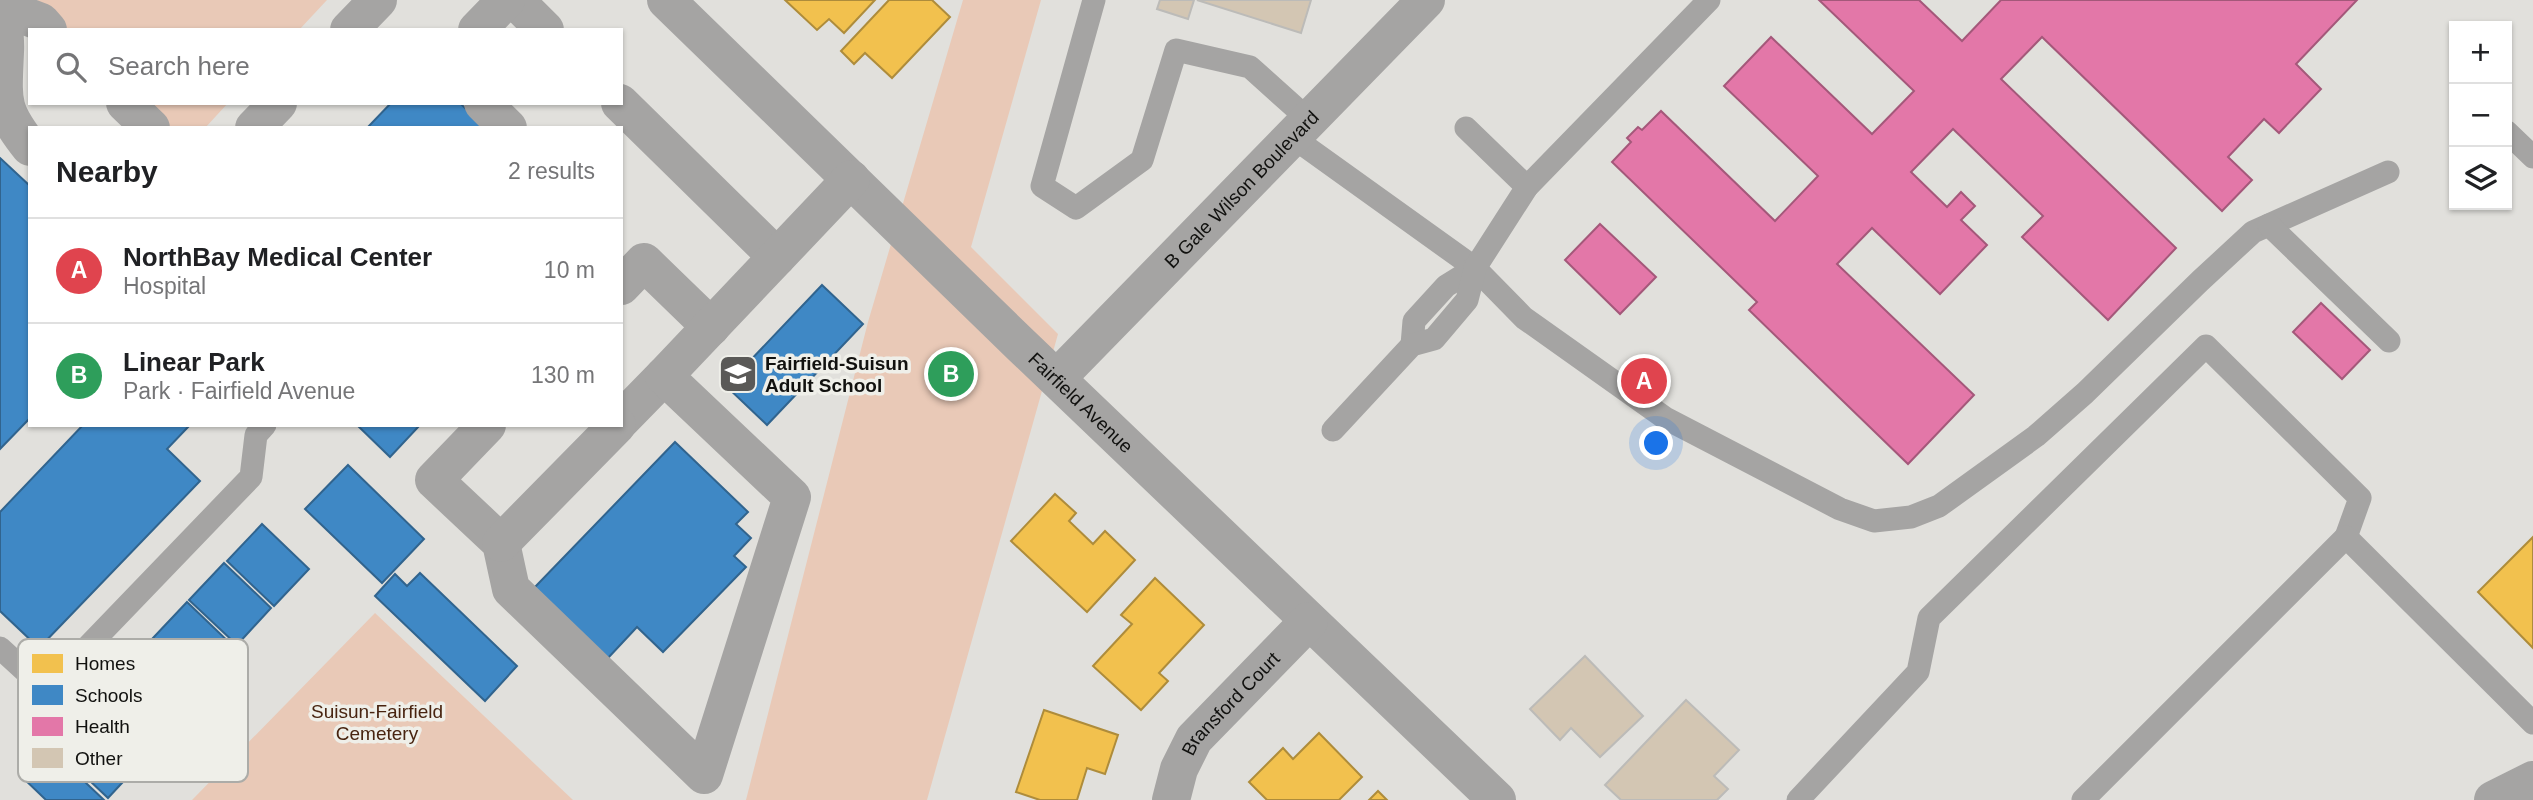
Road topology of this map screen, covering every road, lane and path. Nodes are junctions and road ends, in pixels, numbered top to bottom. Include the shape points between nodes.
1 (378, 0) edge
2 (506, 0) edge
3 (515, 0) edge
4 (666, 0) edge
5 (1094, 0) edge
6 (1426, 0) edge
7 (1709, 0) edge
8 (1, 7) edge
9 (46, 28) edge
10 (351, 28) edge
11 (479, 28) edge
12 (543, 28) edge
13 (127, 105) edge
14 (276, 105) edge
15 (485, 105) edge
16 (622, 105) edge
17 (148, 126) edge
18 (256, 126) edge
19 (506, 126) edge
20 (1300, 128) junction
21 (1466, 128) dead end
22 (2512, 137) edge
23 (28, 145) edge
24 (2533, 157) edge
25 (2388, 172) dead end
26 (851, 179) junction
27 (1527, 187) junction
28 (2269, 225) junction
29 (777, 257) junction
30 (629, 263) edge
31 (1475, 268) junction
32 (711, 327) junction
33 (2389, 341) dead end
34 (664, 376) junction
35 (1057, 378) junction
36 (623, 418) edge
37 (263, 427) edge
38 (485, 427) edge
39 (615, 427) edge
40 (1333, 430) dead end
41 (2346, 537) junction
42 (501, 543) junction
43 (1309, 621) junction
44 (95, 639) edge
45 (0, 648) edge
46 (18, 664) edge
47 (2533, 723) edge
48 (2533, 780) edge
49 (1171, 800) edge
50 (1497, 800) edge
51 (1798, 800) edge
52 (2083, 800) edge
53 (2493, 800) edge

1 - 10 street
2 - 11 street
3 - 12 street
4 - 26 street, Fairfield Avenue
5 - 20 lane via 1042,186 1076,208 1142,160 1176,50 1250,67
6 - 20 street, B Gale Wilson Boulevard
7 - 27 lane
8 - 9 street
8 - 23 street via 5,49 1,103 11,128
13 - 17 street
14 - 18 street
15 - 19 street
16 - 29 street
20 - 31 lane
20 - 35 street, B Gale Wilson Boulevard
21 - 27 lane
22 - 24 lane
25 - 28 lane
26 - 29 street
26 - 35 street, Fairfield Avenue
27 - 31 lane
28 - 31 lane via 2253,232 2036,436 1939,506 1911,517 1874,521 1840,509 1665,418 1524,318
28 - 33 lane
29 - 32 street
30 - 32 street
31 - 40 lane via 1468,300 1434,339 1412,345
32 - 34 street
34 - 36 street
34 - 42 street via 792,497 704,775 511,589
35 - 43 street, Fairfield Avenue
37 - 44 lane via 256,435 251,477
38 - 42 street via 435,480
39 - 42 street
41 - 47 lane
41 - 51 lane via 2360,498 2206,345 1929,618 1919,672
41 - 52 lane
43 - 49 street, Bransford Court via 1194,739
43 - 50 street, Fairfield Avenue
45 - 46 lane
48 - 53 street

